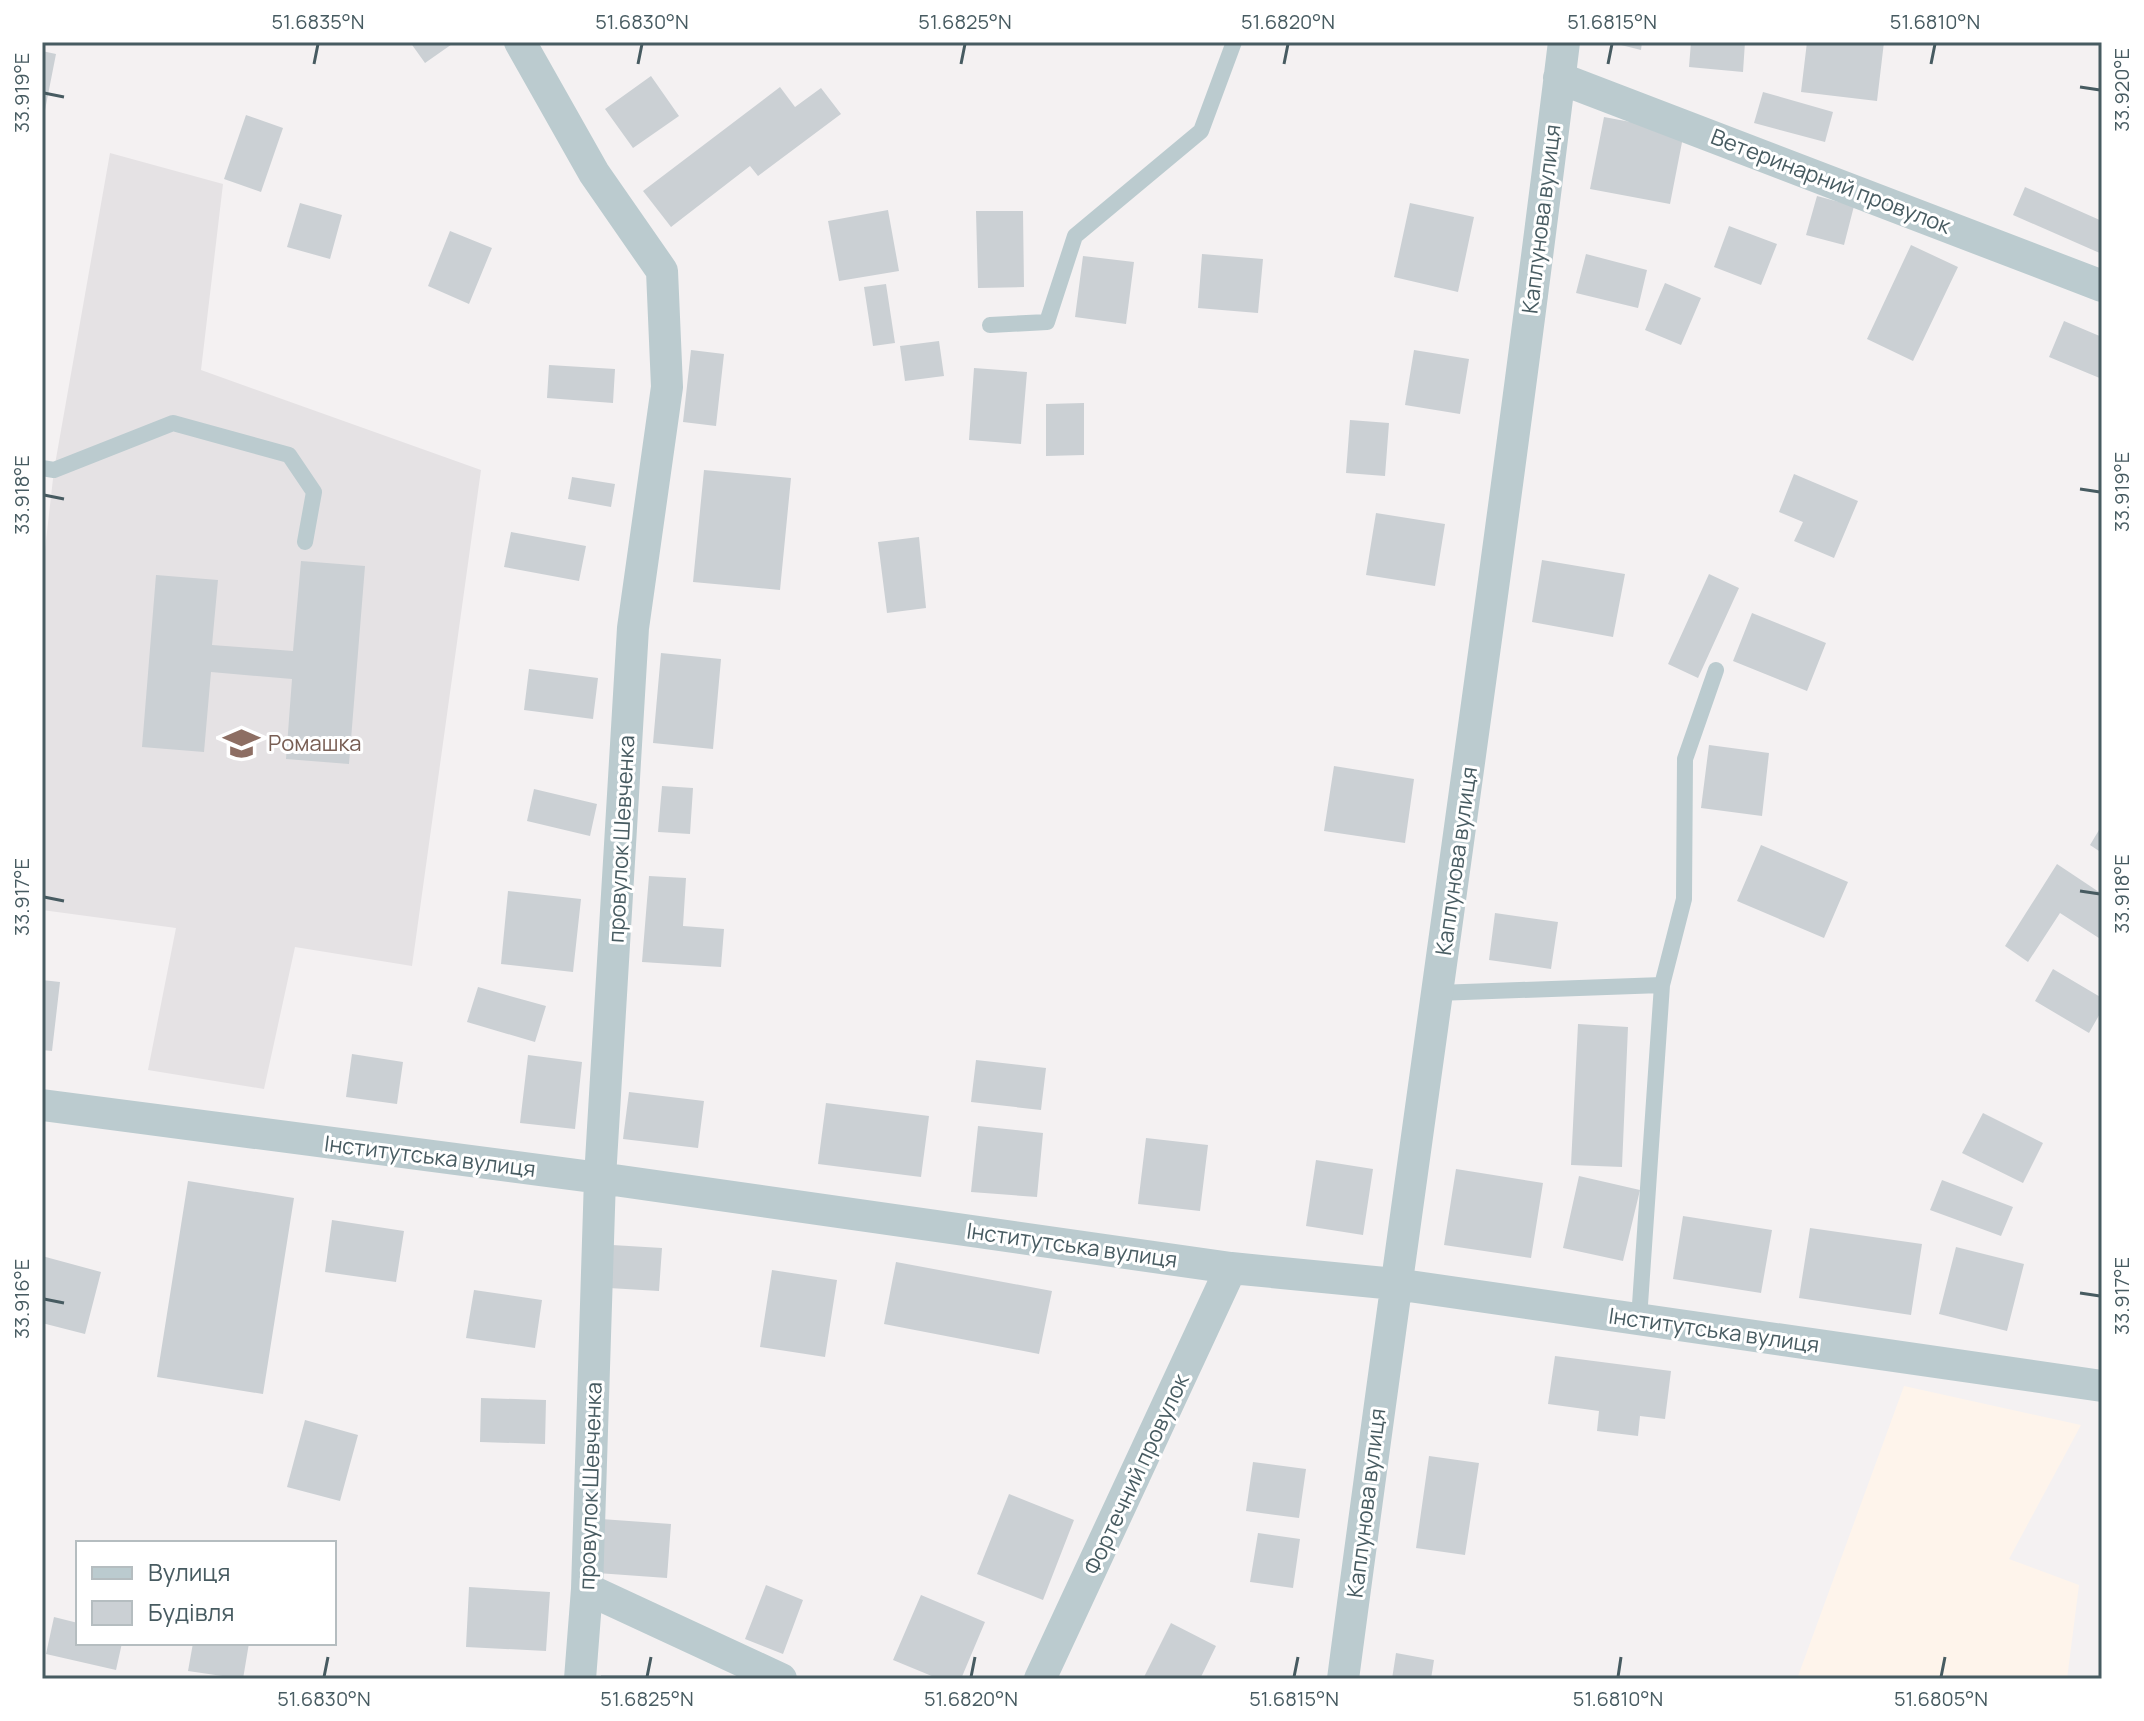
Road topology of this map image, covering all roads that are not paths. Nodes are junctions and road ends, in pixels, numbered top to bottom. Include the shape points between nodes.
1 (520, 42) edge
2 (1234, 42) edge
3 (1564, 42) edge
4 (1559, 78) junction
5 (2102, 286) edge
6 (990, 325) dead end
7 (42, 468) edge
8 (305, 542) dead end
9 (1716, 670) dead end
10 (1662, 985) junction
11 (1437, 993) junction
12 (42, 1105) edge
13 (600, 1178) junction
14 (1231, 1268) junction
15 (1395, 1284) junction
16 (1639, 1319) junction
17 (2102, 1386) edge
18 (587, 1589) junction
19 (580, 1679) edge
20 (781, 1679) edge
21 (1040, 1679) edge
22 (1343, 1679) edge

1 - 13 street, провулок Шевченка via 594,173 662,271 667,387 633,628
2 - 6 lane via 1201,131 1075,236 1047,322
3 - 4 street, Каплунова вулиця
4 - 5 street, Ветеринарний провулок
4 - 11 street, Каплунова вулиця via 1492,614
7 - 8 lane via 54,470 173,423 289,455 314,492
9 - 10 lane via 1685,759 1684,899
10 - 11 lane
10 - 16 lane
11 - 15 street, Каплунова вулиця
12 - 13 street, Інститутська вулиця
13 - 14 street, Інститутська вулиця
13 - 18 street, провулок Шевченка
14 - 15 street, Інститутська вулиця
14 - 21 street, Фортечний провулок
15 - 16 street, Інститутська вулиця
15 - 22 street, Каплунова вулиця
16 - 17 street, Інститутська вулиця
18 - 19 street, провулок Шевченка
18 - 20 street

